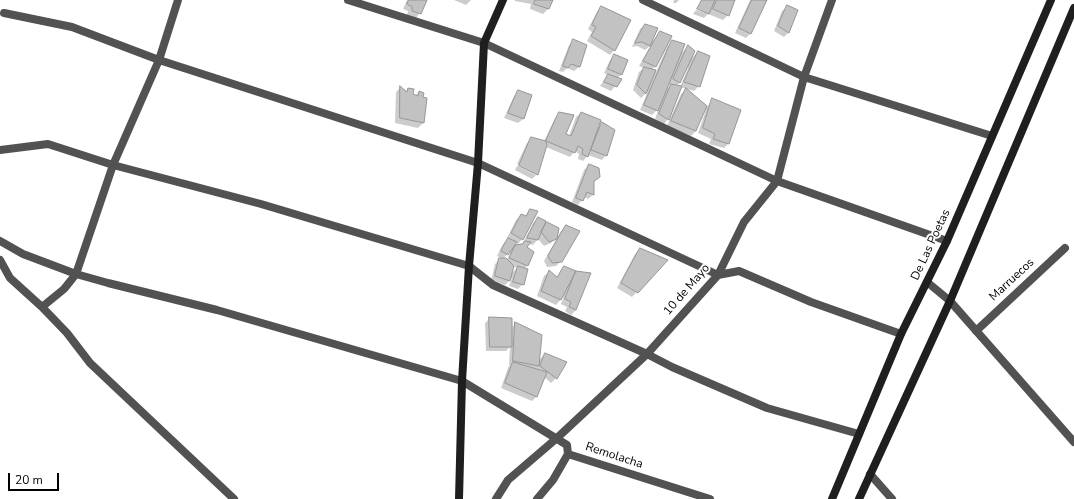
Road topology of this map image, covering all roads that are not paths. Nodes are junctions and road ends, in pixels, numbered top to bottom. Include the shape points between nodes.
1 (178, 0) edge
2 (348, 0) edge
3 (503, 0) edge
4 (643, 0) edge
5 (832, 0) edge
6 (1051, 0) edge
7 (1074, 8) edge
8 (4, 13) dead end
9 (484, 43) junction
10 (159, 60) junction
11 (804, 77) junction
12 (992, 136) junction
13 (0, 150) edge
14 (478, 163) junction
15 (113, 164) junction
16 (776, 181) junction
17 (0, 240) edge
18 (947, 241) junction
19 (1065, 248) dead end
20 (0, 260) edge
21 (469, 266) junction
22 (76, 274) junction
23 (718, 275) junction
24 (926, 282) junction
25 (950, 300) junction
26 (42, 307) junction
27 (976, 331) junction
28 (901, 334) junction
29 (647, 354) junction
30 (462, 381) junction
31 (859, 434) junction
32 (557, 438) junction
33 (1074, 442) edge
34 (568, 454) junction
35 (870, 474) junction
36 (234, 499) edge
37 (459, 499) edge
38 (496, 499) edge
39 (537, 499) edge
40 (710, 499) edge
41 (832, 499) edge
42 (859, 499) edge
43 (892, 499) edge

1 - 10 street
2 - 9 street
3 - 9 street
4 - 11 street
5 - 11 street, 10 de Mayo
6 - 12 street, De Las Poetas
7 - 25 street
8 - 10 street via 72,27
9 - 14 street
9 - 16 street
10 - 14 street
10 - 15 street
11 - 12 street
11 - 16 street, 10 de Mayo
12 - 18 street, De Las Poetas
13 - 15 street via 48,144
14 - 21 street
14 - 23 street
15 - 21 street via 261,204
15 - 22 street
16 - 18 street
16 - 23 street, 10 de Mayo via 744,222
17 - 22 street, Remolacha via 23,254
18 - 24 street, De Las Poetas
19 - 27 street, Marruecos
20 - 26 street via 10,278
21 - 29 street via 493,285
21 - 30 street
22 - 26 street via 64,289
22 - 30 street, Remolacha via 216,310
23 - 28 street via 739,271 811,302
23 - 29 street, 10 de Mayo
24 - 25 street
24 - 28 street, De Las Poetas
25 - 27 street
25 - 35 street
26 - 36 street via 67,333 90,363
27 - 33 street
28 - 31 street, De Las Poetas
29 - 31 street via 767,408
29 - 32 street, 10 de Mayo
30 - 32 street, Remolacha
30 - 37 street
31 - 41 street, De Las Poetas
32 - 34 street, Remolacha via 566,445
32 - 38 street, 10 de Mayo via 508,480
34 - 39 street via 553,480
34 - 40 street, Remolacha
35 - 42 street
35 - 43 street

